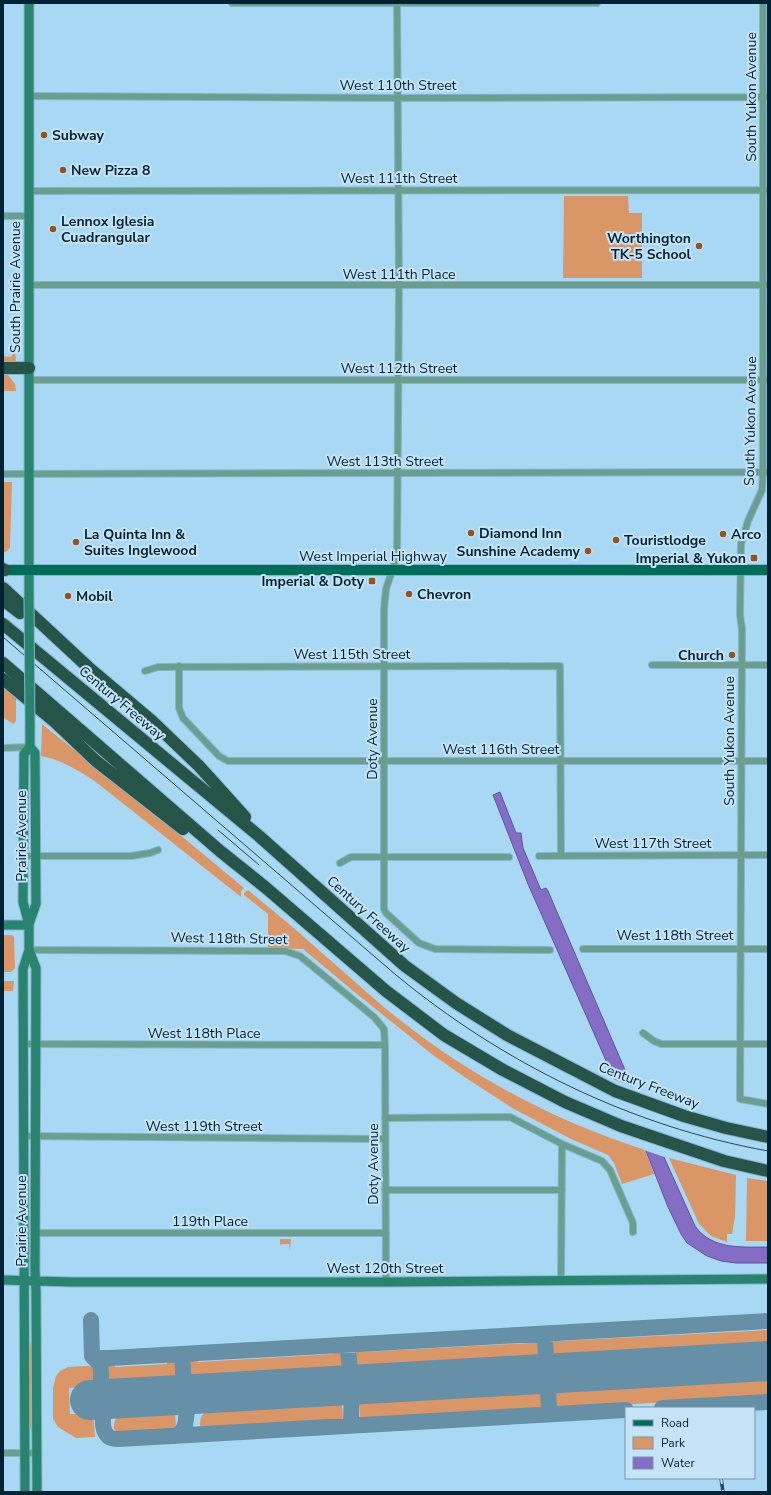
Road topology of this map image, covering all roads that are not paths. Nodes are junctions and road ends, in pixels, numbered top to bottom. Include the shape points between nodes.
1 (28, 3) edge
2 (232, 3) edge
3 (397, 3) edge
4 (597, 3) edge
5 (762, 3) edge
6 (29, 96) junction
7 (766, 97) edge
8 (397, 98) junction
9 (397, 190) junction
10 (765, 190) edge
11 (29, 191) junction
12 (3, 216) edge
13 (30, 216) junction
14 (30, 285) junction
15 (766, 285) edge
16 (399, 286) junction
17 (3, 368) edge
18 (29, 374) junction
19 (398, 380) junction
20 (766, 380) edge
21 (766, 472) edge
22 (398, 473) junction
23 (3, 474) edge
24 (29, 474) junction
25 (4, 570) edge
26 (29, 570) junction
27 (392, 570) junction
28 (740, 570) junction
29 (768, 570) edge
30 (3, 588) edge
31 (3, 600) edge
32 (3, 624) edge
33 (3, 663) edge
34 (652, 665) dead end
35 (768, 665) edge
36 (179, 666) junction
37 (384, 666) junction
38 (741, 666) junction
39 (88, 667) junction
40 (145, 671) dead end
41 (3, 678) edge
42 (3, 748) edge
43 (30, 748) junction
44 (561, 761) junction
45 (741, 761) junction
46 (768, 761) edge
47 (384, 762) junction
48 (259, 836) junction
49 (158, 850) dead end
50 (220, 851) junction
51 (741, 855) junction
52 (768, 855) edge
53 (24, 856) junction
54 (36, 856) junction
55 (385, 856) junction
56 (539, 856) dead end
57 (561, 856) junction
58 (509, 857) dead end
59 (340, 863) dead end
60 (3, 925) edge
61 (29, 925) junction
62 (582, 949) dead end
63 (768, 949) edge
64 (29, 950) junction
65 (550, 950) dead end
66 (741, 950) junction
67 (643, 1033) dead end
68 (23, 1044) junction
69 (35, 1044) junction
70 (740, 1044) junction
71 (768, 1044) edge
72 (385, 1045) junction
73 (768, 1104) edge
74 (385, 1118) junction
75 (23, 1136) junction
76 (35, 1136) junction
77 (767, 1137) edge
78 (385, 1139) junction
79 (562, 1144) junction
80 (766, 1171) edge
81 (385, 1190) junction
82 (562, 1190) junction
83 (634, 1232) dead end
84 (35, 1233) junction
85 (386, 1233) junction
86 (768, 1279) edge
87 (3, 1280) edge
88 (561, 1280) junction
89 (24, 1281) junction
90 (35, 1281) junction
91 (386, 1282) junction
92 (3, 1453) edge
93 (25, 1453) junction
94 (37, 1453) junction
95 (25, 1492) edge
96 (37, 1492) edge

1 - 6 main road, South Prairie Avenue
2 - 3 street
3 - 4 street
3 - 8 street, Doty Avenue
5 - 7 street, South Yukon Avenue
6 - 8 street, West 110th Street
6 - 11 main road, South Prairie Avenue
7 - 8 street, West 110th Street
7 - 10 street, South Yukon Avenue
8 - 9 street, Doty Avenue
9 - 10 street, West 111th Street
9 - 11 street, West 111th Street
9 - 16 street, Doty Avenue
10 - 15 street, South Yukon Avenue
11 - 13 main road, South Prairie Avenue
12 - 13 street
13 - 14 main road, South Prairie Avenue
14 - 16 street, West 111th Place
14 - 18 main road, South Prairie Avenue
15 - 16 street, West 111th Place
15 - 20 street, South Yukon Avenue
16 - 19 street, Doty Avenue
17 - 18 highway
18 - 19 street, West 112th Street
18 - 24 main road, South Prairie Avenue
19 - 20 street, West 112th Street
19 - 22 street, Doty Avenue
20 - 21 street, South Yukon Avenue
21 - 22 street, West 113th Street
21 - 28 street, South Yukon Avenue via 762,490 744,530
22 - 24 street, West 113th Street
22 - 27 street, Doty Avenue via 397,556
23 - 24 street, West 113th Street
24 - 26 main road, South Prairie Avenue
25 - 26 main road, West Imperial Highway
26 - 27 main road, West Imperial Highway
26 - 43 main road, Prairie Avenue, bridge
27 - 28 main road, West Imperial Highway
27 - 37 street, Doty Avenue via 386,589 384,609
28 - 29 main road, West Imperial Highway
28 - 38 street, South Yukon Avenue
30 - 39 highway
31 - 39 highway
32 - 48 highway, Century Freeway
33 - 50 highway
34 - 38 street
35 - 38 street
36 - 37 street, West 115th Street
36 - 40 street, West 115th Street via 158,667
36 - 47 street, West 116th Street via 180,713 219,756 228,761
37 - 44 street, West 115th Street via 560,666
37 - 47 street, Doty Avenue
38 - 45 street, South Yukon Avenue
39 - 48 highway via 199,766 243,814
41 - 50 highway via 96,761 184,830
42 - 43 street
43 - 53 main road, Prairie Avenue via 24,754
43 - 54 main road, Prairie Avenue via 35,753
44 - 45 street, West 116th Street
44 - 47 street, West 116th Street
44 - 57 street
45 - 46 street, West 116th Street
45 - 51 street, South Yukon Avenue
47 - 55 street, Doty Avenue
48 - 77 highway, Century Freeway via 405,966 507,1036 615,1091 684,1116
49 - 54 street via 131,856
50 - 80 highway via 386,991 444,1035 503,1070 558,1099 621,1126 724,1161
51 - 52 street, West 117th Street
51 - 57 street, West 117th Street
51 - 66 street, South Yukon Avenue
53 - 54 street
53 - 61 main road, Prairie Avenue via 23,902
54 - 61 main road, Prairie Avenue via 36,904
55 - 58 street
55 - 59 street via 351,857
55 - 65 street, Doty Avenue via 386,914 428,948
56 - 57 street, West 117th Street
60 - 61 main road
61 - 64 main road, Prairie Avenue
62 - 66 street, West 118th Street
63 - 66 street, West 118th Street
64 - 68 main road, Prairie Avenue via 23,970
64 - 69 main road, Prairie Avenue via 36,968
64 - 72 street, West 118th Street via 293,952 374,1017 384,1028
66 - 70 street, South Yukon Avenue
67 - 70 street via 661,1044
68 - 69 street, West 118th Place
68 - 75 main road, Prairie Avenue
69 - 72 street, West 118th Place
69 - 76 main road, Prairie Avenue
70 - 71 street
70 - 73 street, South Yukon Avenue via 740,1099
72 - 74 street, Doty Avenue
74 - 78 street, Doty Avenue
74 - 79 street via 510,1117
75 - 76 street, West 119th Street
75 - 89 main road, Prairie Avenue
76 - 78 street, West 119th Street
76 - 84 main road, Prairie Avenue
78 - 81 street, Doty Avenue
79 - 82 street
79 - 83 street via 598,1159 608,1166 633,1223
81 - 82 street
81 - 85 street, Doty Avenue
82 - 88 street
84 - 85 street, 119th Place
84 - 90 main road, Prairie Avenue
85 - 91 street, Doty Avenue
86 - 88 main road, West 120th Street
87 - 89 main road, West 120th Street
88 - 91 main road, West 120th Street
89 - 90 main road, West 120th Street
89 - 93 main road, Prairie Avenue
90 - 91 main road, West 120th Street
90 - 94 main road, Prairie Avenue
92 - 93 street
93 - 94 street
93 - 95 main road, Prairie Avenue
94 - 96 main road, Prairie Avenue

